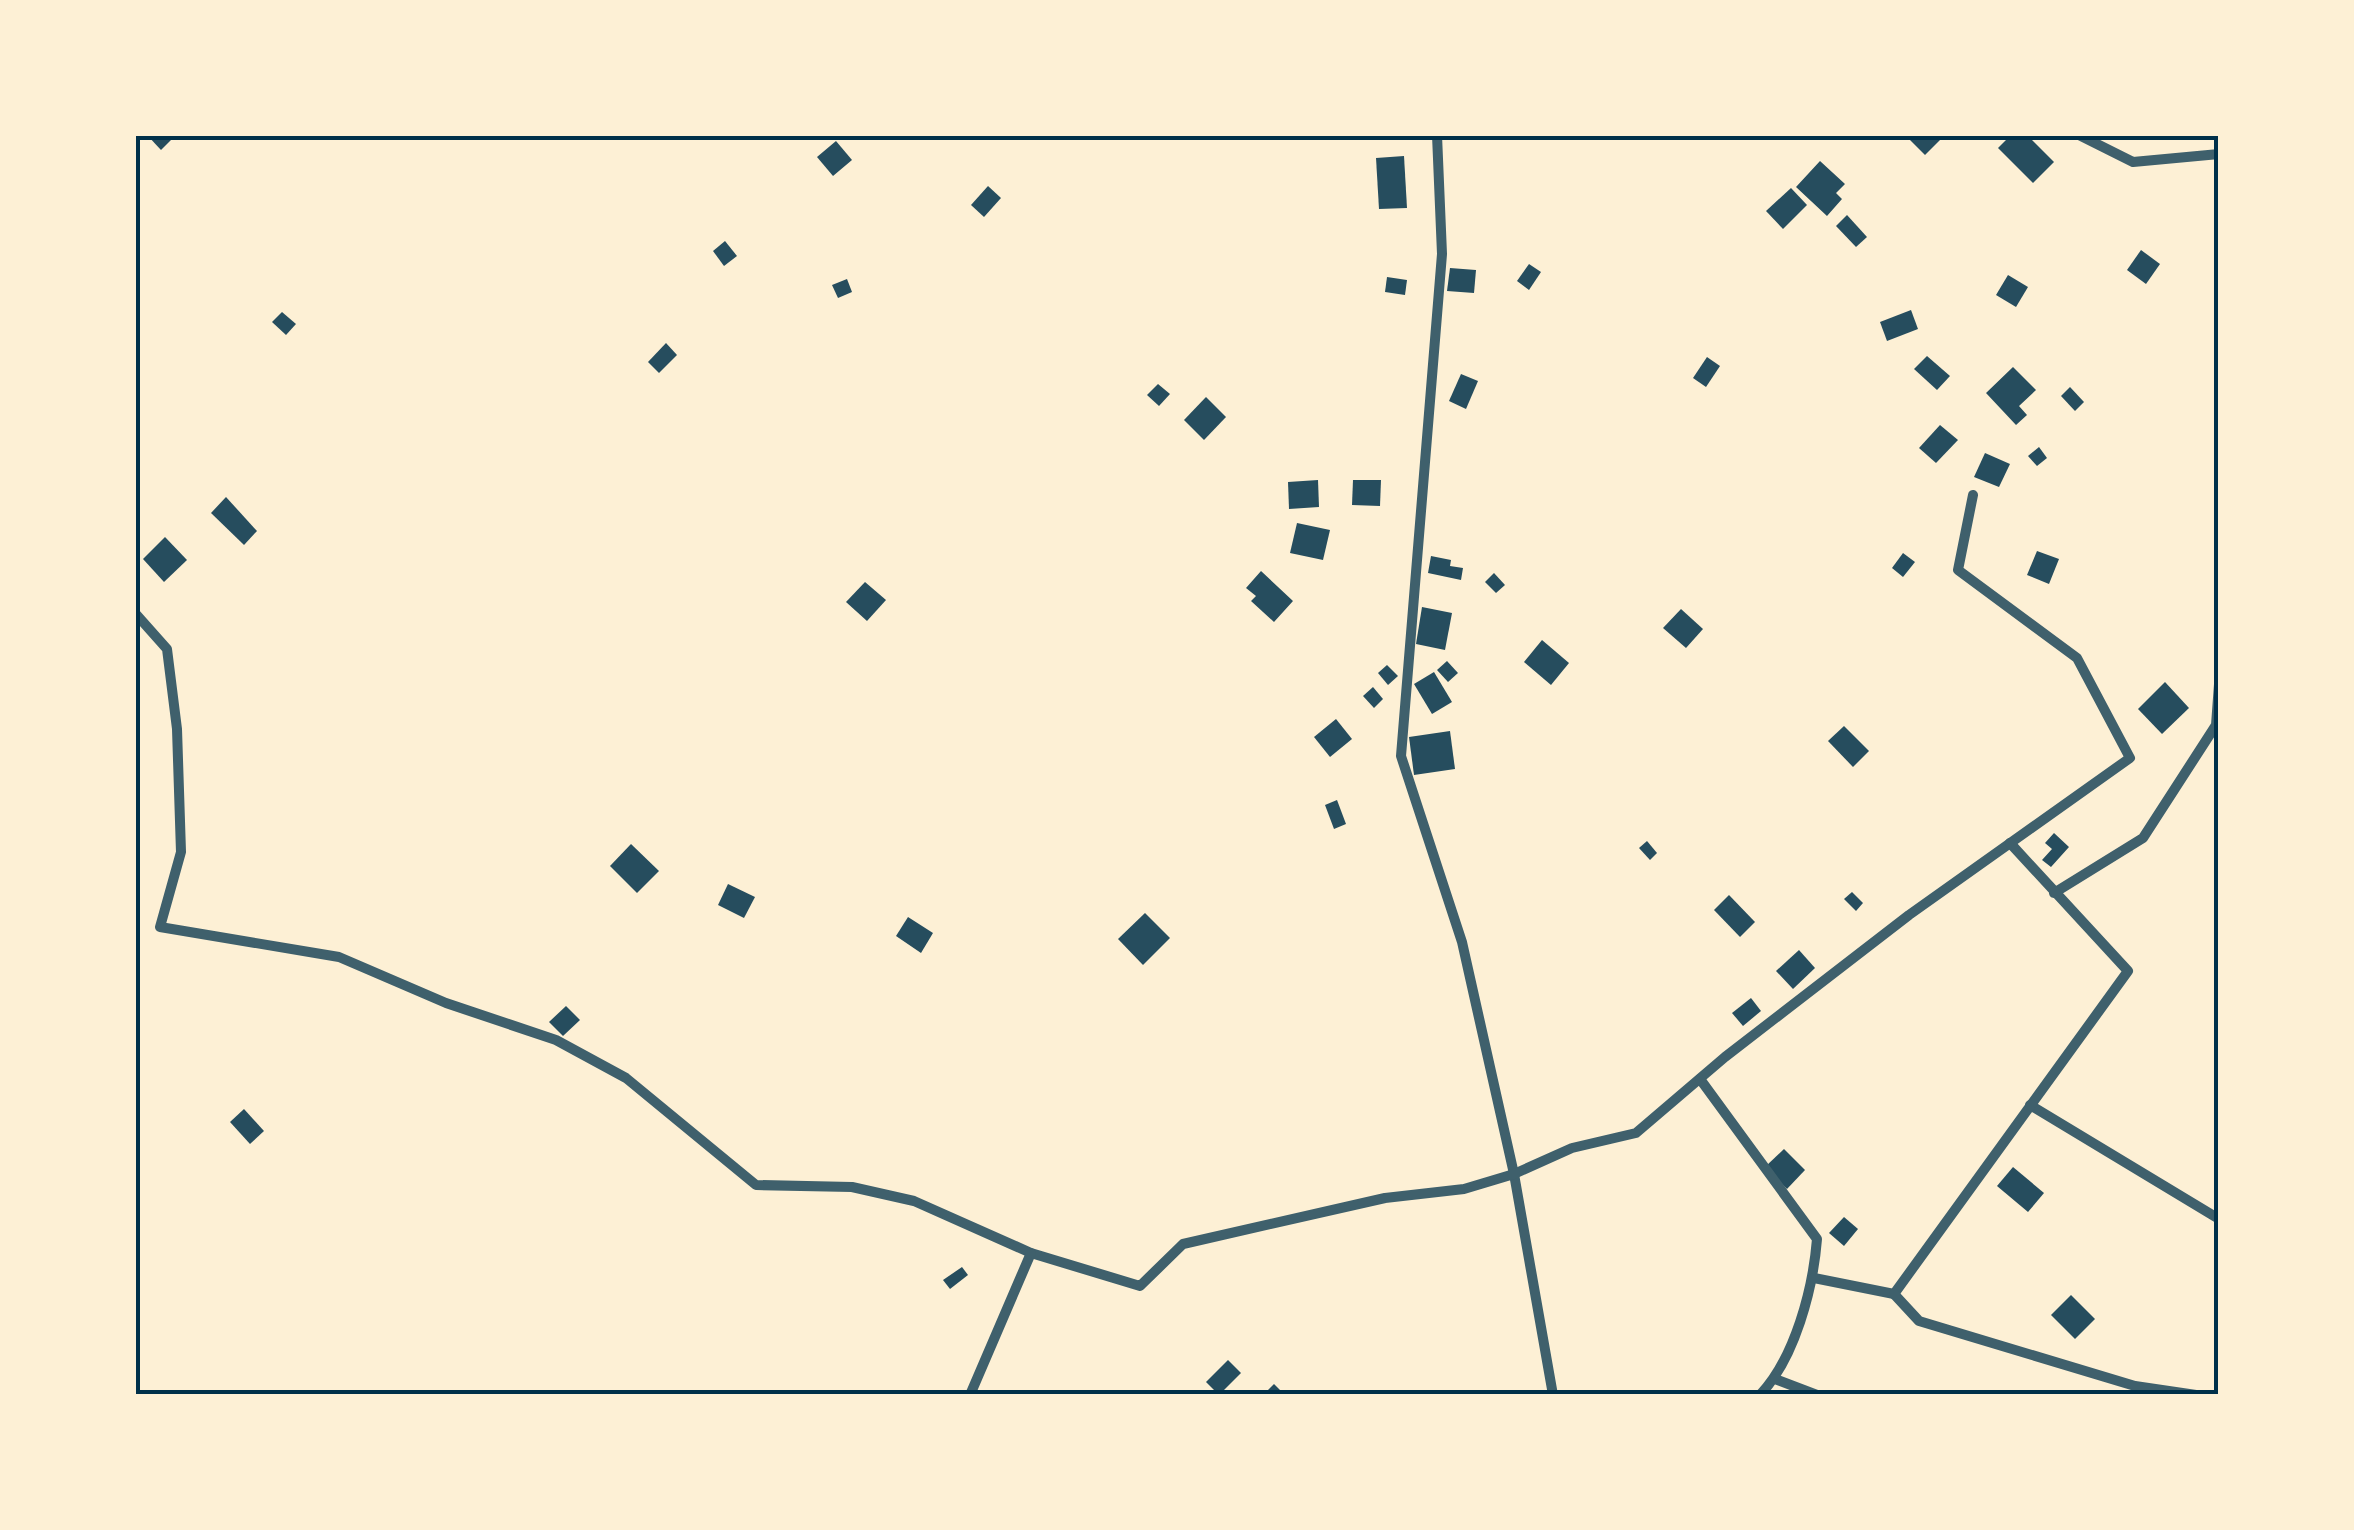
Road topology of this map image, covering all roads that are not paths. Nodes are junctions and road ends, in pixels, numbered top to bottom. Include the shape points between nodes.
1 (1437, 135) edge
2 (2079, 135) edge
3 (2219, 154) edge
4 (1973, 495) dead end
5 (135, 612) edge
6 (2219, 684) edge
7 (2010, 843) junction
8 (2054, 892) junction
9 (1700, 1078) junction
10 (2030, 1105) junction
11 (1514, 1174) junction
12 (2219, 1219) edge
13 (1031, 1253) junction
14 (1814, 1278) junction
15 (1894, 1294) junction
16 (1775, 1379) junction
17 (970, 1395) edge
18 (1552, 1395) edge
19 (1760, 1395) edge
20 (1816, 1395) edge
21 (2196, 1395) edge

1 - 11 street via 1442,254 1401,756 1462,942
2 - 3 street via 2133,162
4 - 7 street via 1958,570 2076,658 2130,758
5 - 13 street via 167,649 178,729 181,852 160,927 339,958 556,1040 626,1078 756,1186 852,1187 914,1201
6 - 8 street via 2216,724 2142,838
7 - 8 street
7 - 9 street
8 - 10 street via 2128,971
9 - 11 street via 1636,1133 1572,1148
9 - 14 street via 1817,1239
10 - 12 street
10 - 15 street
11 - 13 street via 1184,1244 1140,1286
11 - 18 street
13 - 17 street
14 - 15 street
14 - 16 street
15 - 21 street via 1919,1321 2135,1386
16 - 19 street
16 - 20 street

